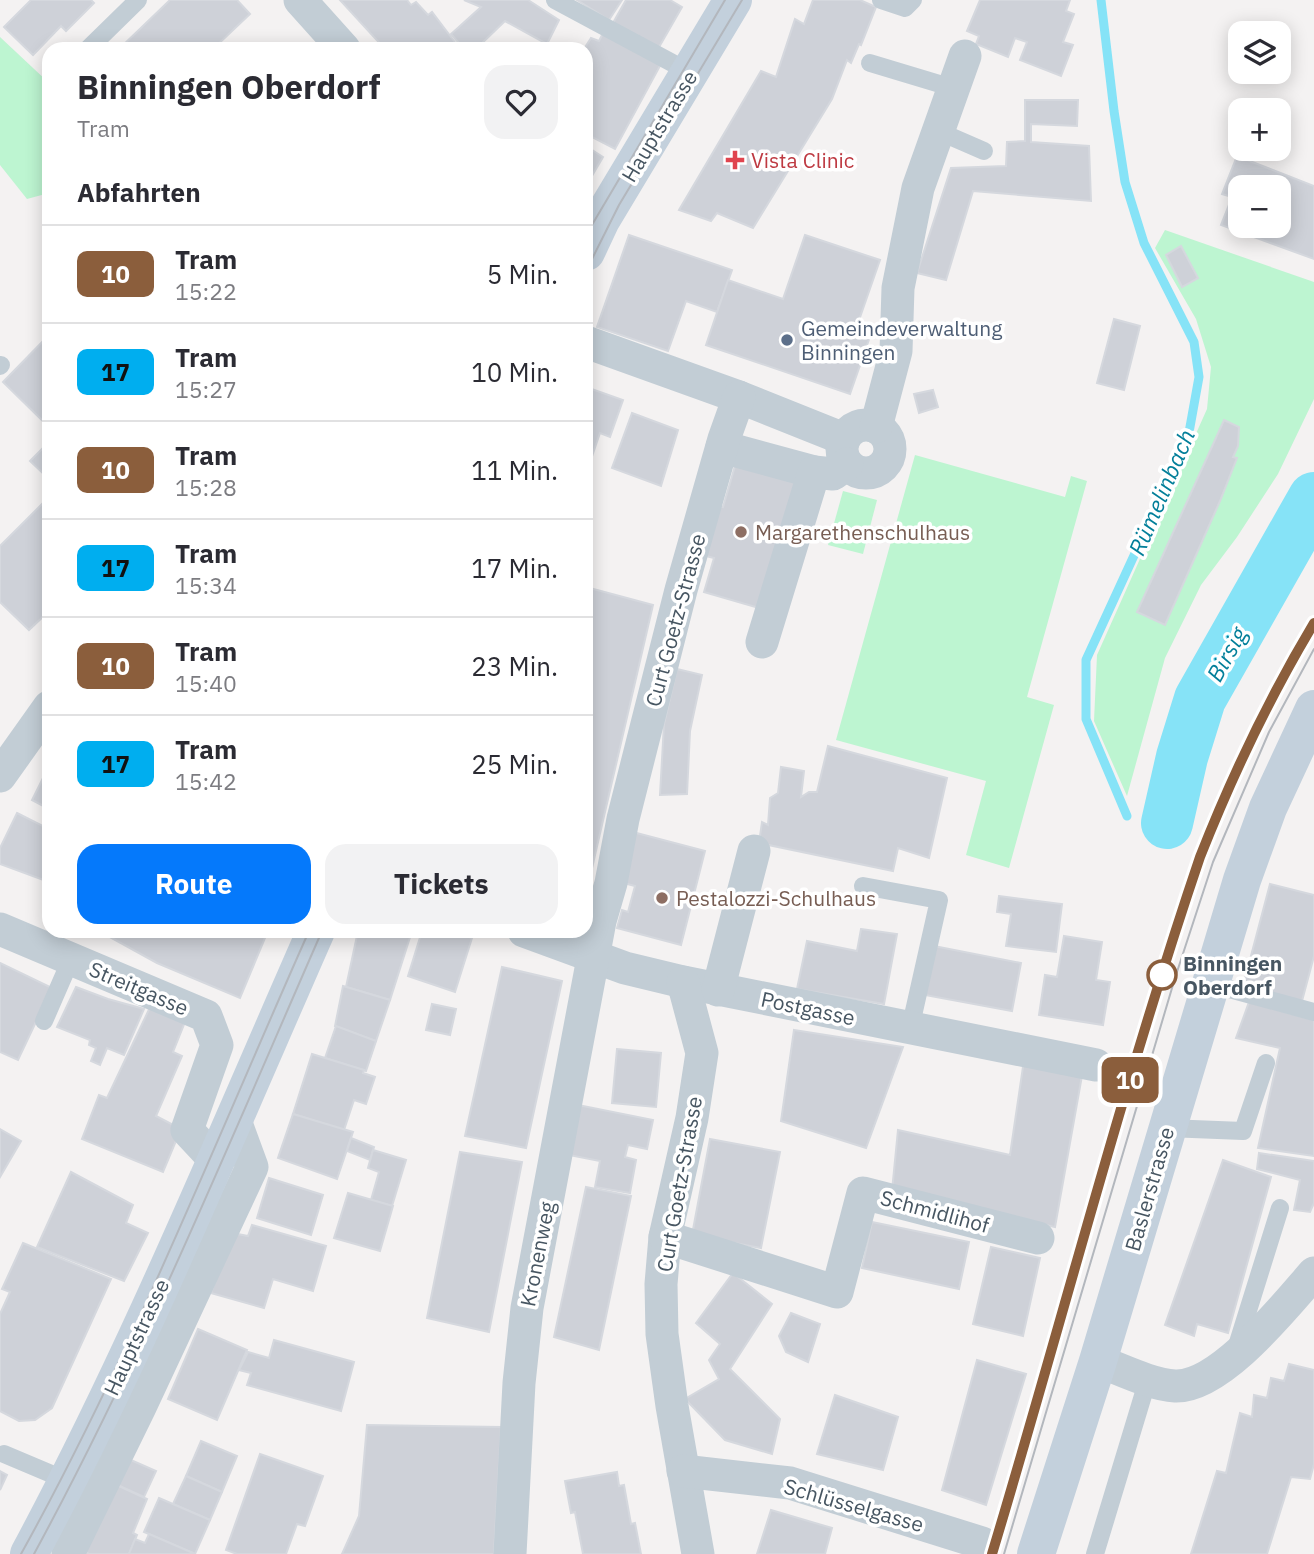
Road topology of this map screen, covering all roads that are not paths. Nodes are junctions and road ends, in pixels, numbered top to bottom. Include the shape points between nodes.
1 (138, 0) edge
2 (300, 0) edge
3 (555, 0) edge
4 (881, 0) edge
5 (913, 0) edge
6 (728, 2) edge
7 (95, 42) edge
8 (338, 42) edge
9 (965, 56) dead end
10 (870, 63) dead end
11 (691, 73) junction
12 (953, 88) junction
13 (938, 131) junction
14 (984, 151) dead end
15 (593, 237) edge
16 (593, 345) edge
17 (739, 397) junction
18 (876, 427) junction
19 (722, 447) junction
20 (845, 451) junction
21 (814, 472) junction
22 (762, 642) dead end
23 (1314, 709) edge
24 (42, 717) edge
25 (0, 776) edge
26 (750, 860) dead end
27 (863, 886) dead end
28 (0, 929) edge
29 (313, 938) edge
30 (543, 938) edge
31 (594, 957) junction
32 (71, 959) junction
33 (683, 982) junction
34 (1211, 984) junction
35 (718, 990) junction
36 (1314, 1012) edge
37 (44, 1021) dead end
38 (910, 1029) junction
39 (1266, 1063) dead end
40 (1096, 1065) dead end
41 (236, 1116) junction
42 (1167, 1128) junction
43 (215, 1160) junction
44 (1280, 1208) dead end
45 (665, 1237) junction
46 (1038, 1238) dead end
47 (1314, 1273) edge
48 (1234, 1356) junction
49 (1098, 1361) junction
50 (1148, 1379) junction
51 (4, 1454) dead end
52 (683, 1471) junction
53 (68, 1481) junction
54 (982, 1543) dead end
55 (29, 1554) edge
56 (68, 1554) edge
57 (510, 1554) edge
58 (698, 1554) edge
59 (1036, 1554) edge
60 (1095, 1554) edge

1 - 7 lane
2 - 8 street
3 - 11 lane
4 - 5 lane via 905,8
6 - 11 main road, Hauptstrasse
9 - 12 street
10 - 12 lane
11 - 15 main road, Hauptstrasse
12 - 13 street
13 - 14 lane
13 - 18 street via 918,188 898,288 896,351
16 - 17 street
17 - 19 street, Curt Goetz-Strasse
17 - 20 street
18 - 20 street via 852,429
18 - 20 street via 887,436 891,449 883,468 864,474 854,470
19 - 21 street
19 - 31 street, Curt Goetz-Strasse via 623,819
20 - 21 street via 833,474
21 - 22 street
23 - 34 main road, Baslerstrasse via 1268,808
24 - 25 street
26 - 35 street
27 - 38 lane via 939,900
28 - 32 street, Streitgasse
29 - 41 main road, Hauptstrasse
30 - 31 street, Postgasse
31 - 33 street, Postgasse
31 - 57 street, Kronenweg via 527,1308
32 - 37 lane
32 - 43 street, Streitgasse via 206,1016 217,1045 187,1130
33 - 35 street, Postgasse
33 - 45 street, Curt Goetz-Strasse via 702,1053
34 - 36 lane
34 - 42 main road, Baslerstrasse
35 - 38 street, Postgasse
38 - 40 street, Postgasse
39 - 42 lane via 1243,1131
41 - 43 main road, Hauptstrasse
41 - 56 street, Hauptstrasse via 252,1167
42 - 49 main road, Baslerstrasse
43 - 53 main road, Hauptstrasse
44 - 48 lane
45 - 46 street, Schmidlihof via 837,1292 863,1193
45 - 52 street, Curt Goetz-Strasse via 662,1334
47 - 48 street via 1258,1337
48 - 50 street via 1200,1382 1175,1386
49 - 50 street
49 - 59 main road, Baslerstrasse
50 - 60 lane
51 - 53 lane
52 - 54 street, Schlüsselgasse via 790,1483
52 - 58 street, Curt Goetz-Strasse
53 - 55 main road, Hauptstrasse

